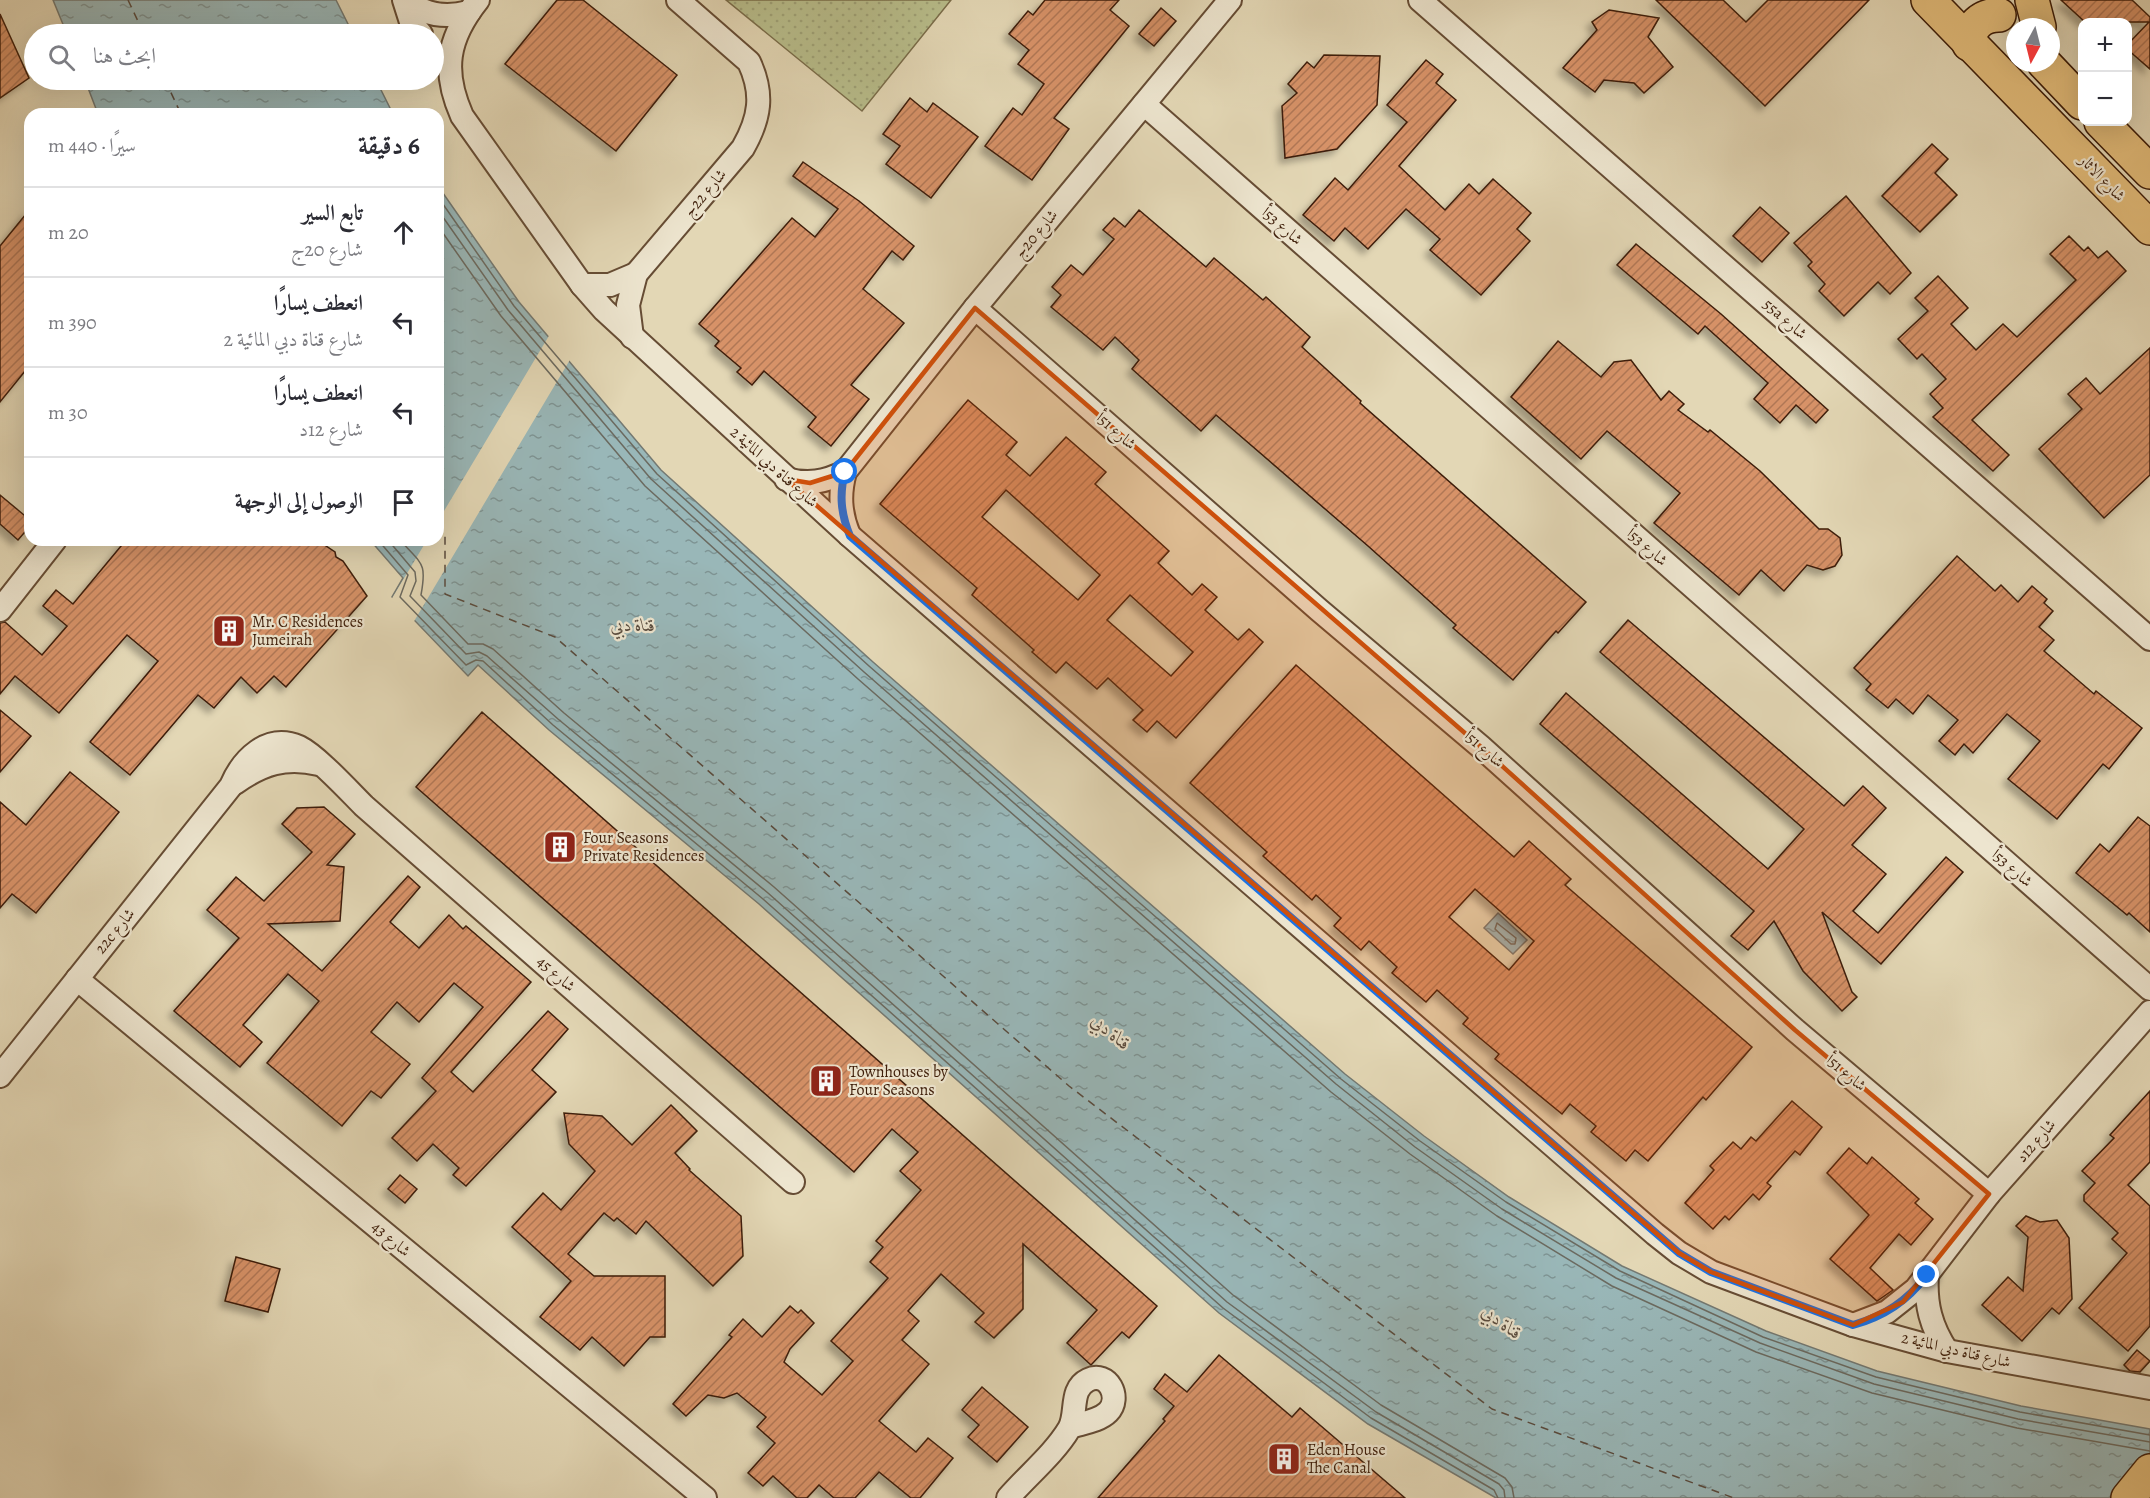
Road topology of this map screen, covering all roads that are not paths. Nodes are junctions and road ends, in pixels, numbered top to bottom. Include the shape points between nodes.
1 (406, 0) edge
2 (678, 0) edge
3 (1230, 0) edge
4 (1420, 0) edge
5 (1928, 0) edge
6 (2032, 0) edge
7 (473, 6) edge
8 (2000, 16) edge
9 (2036, 18) edge
10 (412, 24) edge
11 (444, 44) edge
12 (1969, 44) junction
13 (444, 53) edge
14 (2055, 72) edge
15 (2078, 98) edge
16 (1144, 104) junction
17 (2105, 126) edge
18 (2150, 172) edge
19 (2150, 228) edge
20 (636, 274) junction
21 (582, 285) junction
22 (975, 308) junction
23 (632, 336) junction
24 (845, 472) junction
25 (786, 479) junction
26 (850, 536) junction
27 (50, 546) edge
28 (0, 610) edge
29 (2150, 639) edge
30 (320, 765) joint
31 (77, 979) junction
32 (2150, 989) edge
33 (2150, 1012) edge
34 (0, 1076) edge
35 (793, 1182) dead end
36 (1989, 1194) junction
37 (1927, 1275) junction
38 (1853, 1325) junction
39 (1947, 1351) junction
40 (2150, 1388) edge
41 (1070, 1427) dead end
42 (2150, 1471) edge
43 (705, 1498) edge
44 (1008, 1498) edge
45 (2128, 1498) edge

1 - 7 street, شارع قناة دبي المائية 2 via 429,13 449,16
1 - 10 street, شارع قناة دبي المائية 2
2 - 20 street, شارع 22ج via 749,62 760,103 743,148
3 - 16 street, شارع 20ج
4 - 29 street, 55a شارع
5 - 12 main road, شارع الاثار
6 - 9 main road
7 - 11 street, شارع قناة دبي المائية 2
8 - 12 main road via 1984,18 1976,24
12 - 19 main road, شارع الاثار
13 - 21 street, شارع قناة دبي المائية 2 via 462,116
14 - 15 main road
16 - 22 street, شارع 20ج
16 - 32 street, شارع 53أ
17 - 18 main road
20 - 21 street, شارع 22ج via 610,285
20 - 23 street, شارع 22ج via 628,305
21 - 23 street, شارع قناة دبي المائية 2
22 - 24 street, شارع 20ج
22 - 36 street, شارع 51أ via 1481,747 1795,1030
23 - 25 street, شارع قناة دبي المائية 2
24 - 25 street via 823,481
24 - 26 street via 841,504
25 - 26 street, شارع قناة دبي المائية 2
26 - 38 street, شارع قناة دبي المائية 2 via 1671,1247 1711,1272
27 - 28 street
30 - 31 street, 22c شارع via 294,760 269,764 231,786
30 - 35 street, شارع 45
31 - 34 street, 22c شارع
31 - 43 street, شارع 43
33 - 36 street, شارع 12د
36 - 37 street, شارع 12د
37 - 38 street, شارع 12د via 1903,1302
37 - 39 street via 1929,1315
38 - 39 street, شارع قناة دبي المائية 2
39 - 40 street, شارع قناة دبي المائية 2
41 - 44 street
42 - 45 main road

